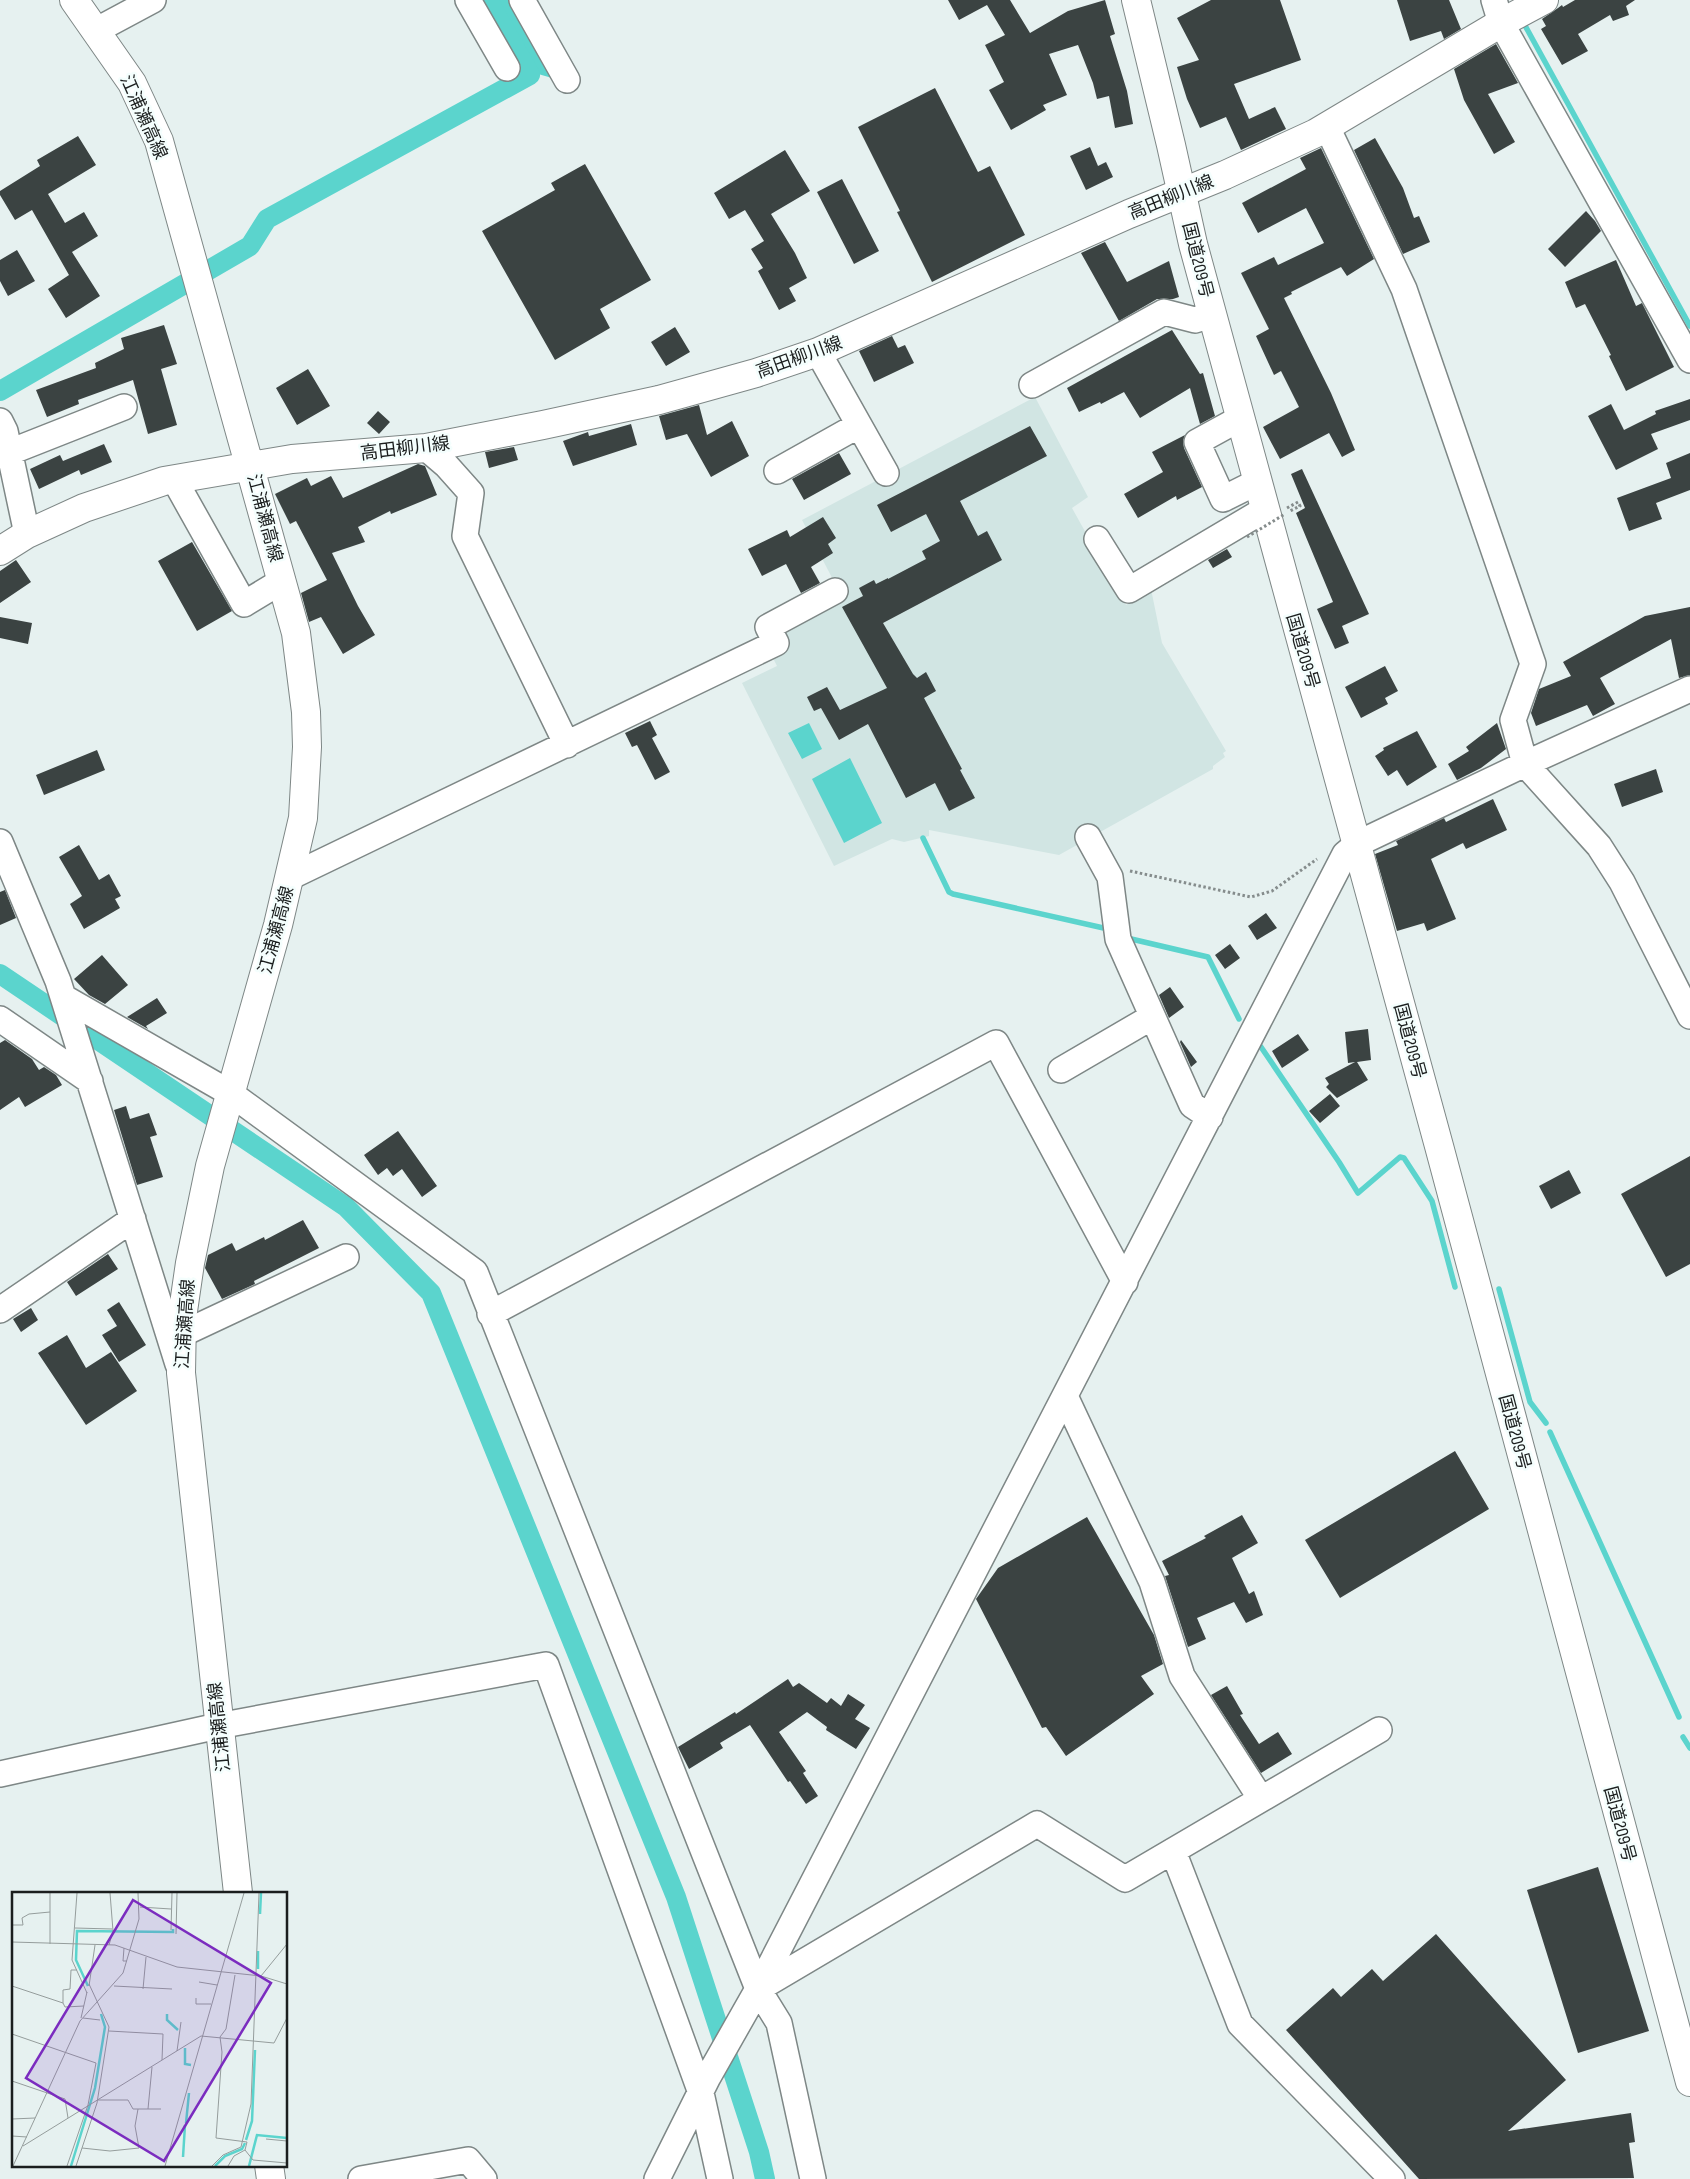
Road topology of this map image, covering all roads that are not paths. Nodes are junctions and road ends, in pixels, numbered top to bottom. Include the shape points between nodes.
1 (74, 0) edge
2 (153, 0) edge
3 (468, 0) edge
4 (522, 0) edge
5 (1136, 0) edge
6 (1516, 10) edge
7 (97, 30) junction
8 (507, 68) dead end
9 (567, 80) dead end
10 (1327, 127) junction
11 (1181, 192) junction
12 (1212, 315) junction
13 (818, 352) junction
14 (1690, 360) edge
15 (1032, 385) dead end
16 (124, 407) dead end
17 (1240, 419) junction
18 (859, 425) junction
19 (5, 435) edge
20 (426, 448) junction
21 (251, 466) junction
22 (777, 471) dead end
23 (886, 474) dead end
24 (174, 479) junction
25 (1256, 482) junction
26 (1275, 512) junction
27 (27, 534) junction
28 (1097, 539) dead end
29 (0, 551) edge
30 (282, 581) junction
31 (836, 590) dead end
32 (1690, 689) edge
33 (567, 745) junction
34 (1525, 764) junction
35 (1088, 837) dead end
36 (0, 842) edge
37 (1357, 844) junction
38 (290, 877) junction
39 (60, 989) junction
40 (1690, 1016) edge
41 (1152, 1017) junction
42 (4, 1028) edge
43 (1061, 1070) dead end
44 (87, 1072) junction
45 (228, 1100) junction
46 (1210, 1117) junction
47 (133, 1219) junction
48 (346, 1257) dead end
49 (1125, 1282) junction
50 (0, 1310) edge
51 (490, 1314) junction
52 (182, 1334) junction
53 (181, 1373) junction
54 (1065, 1396) junction
55 (218, 1726) junction
56 (1379, 1730) dead end
57 (0, 1774) edge
58 (1261, 1799) junction
59 (1173, 1851) junction
60 (238, 1892) edge
61 (754, 1996) junction
62 (1690, 2082) edge
63 (704, 2085) junction
64 (269, 2166) edge
65 (271, 2179) edge
66 (361, 2179) edge
67 (484, 2179) edge
68 (657, 2179) edge
69 (720, 2179) edge
70 (813, 2179) edge
71 (1392, 2179) edge

1 - 7 main road, 江浦瀬高線
2 - 7 street
3 - 8 street
4 - 9 street
5 - 11 main road, 国道209号
6 - 10 main road, 高田柳川線
6 - 14 street
7 - 21 main road, 江浦瀬高線 via 132,83 159,141
10 - 11 main road, 高田柳川線
10 - 34 street via 1404,289 1533,664 1513,720
11 - 12 main road, 国道209号
11 - 13 main road, 高田柳川線
12 - 15 street via 1195,320 1164,312
12 - 17 main road, 国道209号
13 - 18 street
13 - 20 main road, 高田柳川線 via 659,400
16 - 19 street
17 - 25 main road, 国道209号
17 - 25 street via 1197,442 1223,499
18 - 22 street
18 - 23 street
19 - 27 street
20 - 21 main road, 高田柳川線 via 292,459
20 - 33 street via 471,493 464,536
21 - 24 main road, 高田柳川線
21 - 30 main road, 江浦瀬高線
24 - 27 main road, 高田柳川線 via 84,508
24 - 30 street via 244,604
25 - 26 main road, 国道209号
26 - 28 street via 1129,590
26 - 37 main road, 国道209号
27 - 29 main road, 高田柳川線
30 - 38 main road, 江浦瀬高線 via 296,633 307,747 303,818
31 - 33 street via 768,627 776,643
32 - 34 street
33 - 38 street
34 - 37 street
34 - 40 street via 1599,846 1622,882
35 - 41 street via 1110,876 1118,939
36 - 39 street
37 - 46 street via 1342,861
37 - 62 main road, 国道209号
38 - 45 main road, 江浦瀬高線
39 - 44 street
39 - 45 street
41 - 43 street
41 - 46 street via 1192,1105
42 - 44 street
44 - 47 street
45 - 51 street via 475,1272
45 - 52 main road, 江浦瀬高線 via 210,1166 190,1263
46 - 49 street
47 - 50 street
47 - 53 street
48 - 52 street
49 - 51 street via 996,1043
49 - 54 street
51 - 61 street
52 - 53 main road, 江浦瀬高線
53 - 55 main road, 江浦瀬高線
54 - 58 street via 1152,1582 1182,1676
54 - 61 street
55 - 57 street
55 - 60 main road, 江浦瀬高線
55 - 63 street via 546,1665
56 - 58 street
58 - 59 street
59 - 61 street via 1125,1879 1037,1824
59 - 71 street via 1240,2024
61 - 63 street
61 - 70 street via 779,2023
63 - 68 street
63 - 69 street
64 - 65 main road
66 - 67 street via 468,2160

